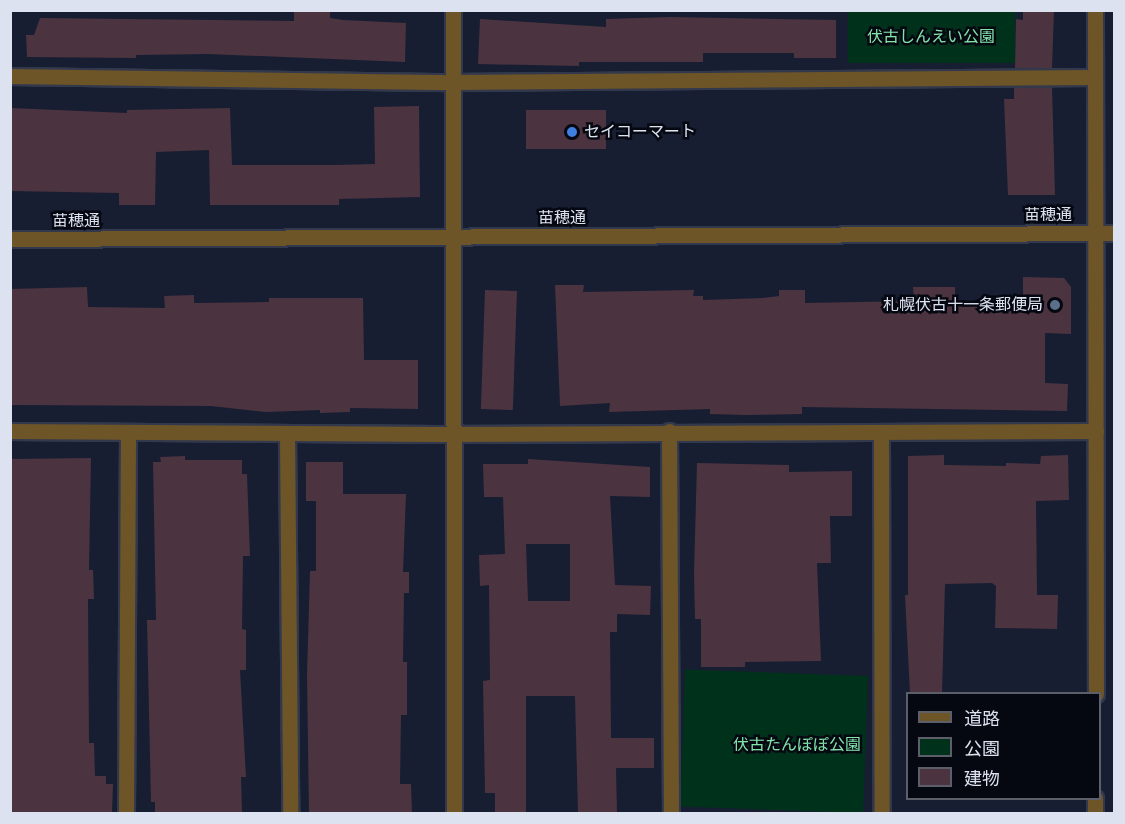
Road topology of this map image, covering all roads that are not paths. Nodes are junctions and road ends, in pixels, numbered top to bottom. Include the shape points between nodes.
1 (453, 10) edge
2 (1095, 10) edge
3 (10, 76) edge
4 (1095, 77) junction
5 (453, 82) junction
6 (1095, 233) junction
7 (1114, 233) edge
8 (453, 236) junction
9 (10, 239) edge
10 (10, 431) edge
11 (669, 431) junction
12 (1096, 431) junction
13 (128, 432) junction
14 (881, 432) junction
15 (287, 433) junction
16 (453, 433) junction
17 (1096, 692) edge
18 (126, 813) edge
19 (290, 813) edge
20 (454, 813) edge
21 (670, 813) edge
22 (882, 813) edge

1 - 5 street
2 - 4 street
3 - 5 street
4 - 5 street
4 - 6 street
5 - 8 street
6 - 7 street, 苗穂通
6 - 8 street, 苗穂通
6 - 12 street
8 - 9 street, 苗穂通
8 - 16 street
10 - 13 street
11 - 14 street
11 - 16 street
11 - 21 street
12 - 14 street
12 - 17 street
13 - 15 street
13 - 18 street
14 - 22 street
15 - 16 street
15 - 19 street
16 - 20 street

